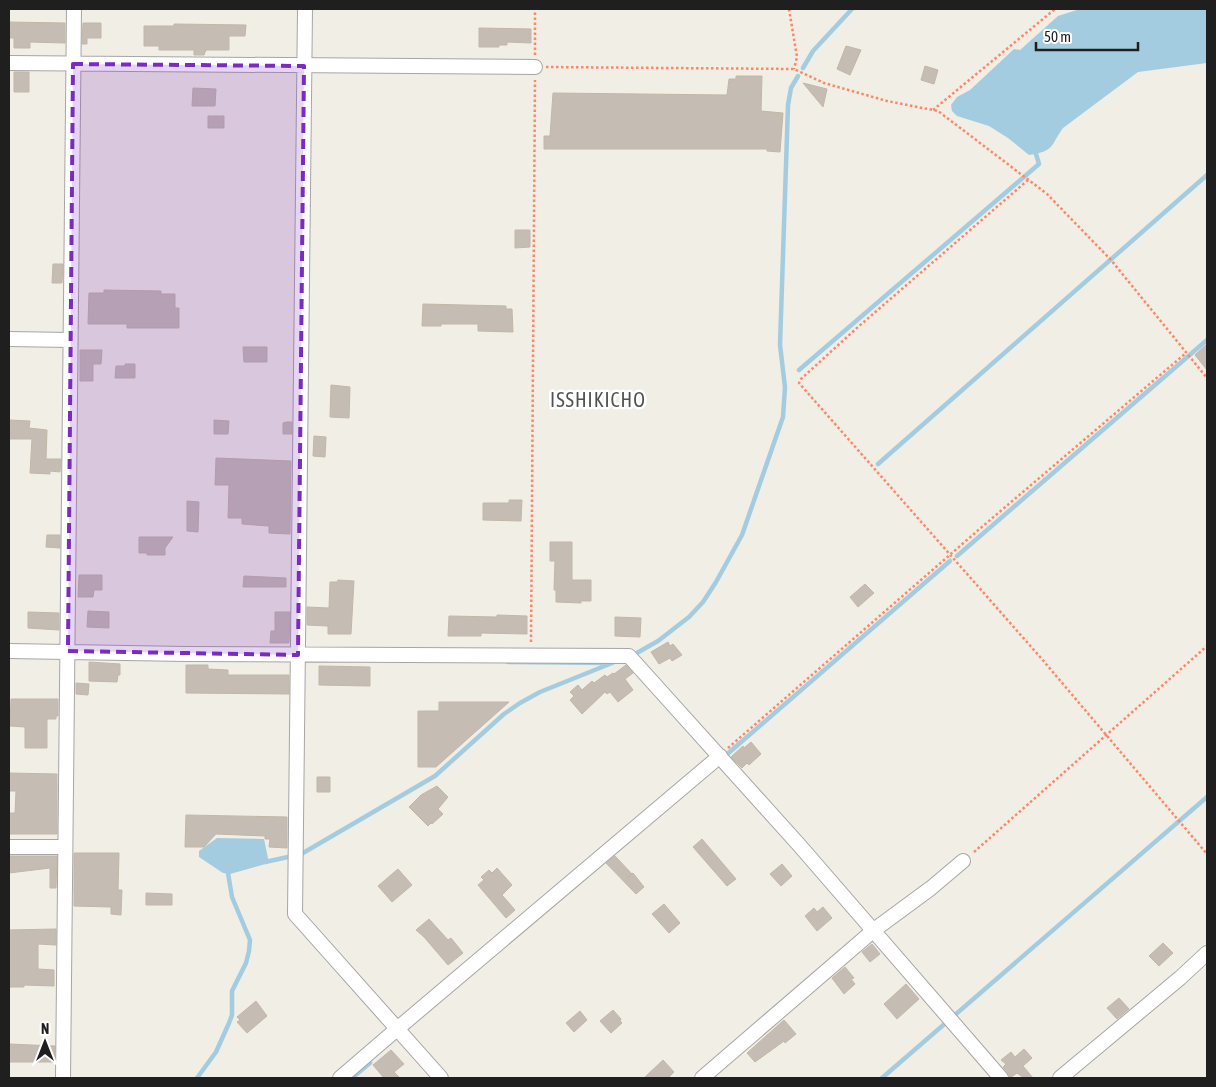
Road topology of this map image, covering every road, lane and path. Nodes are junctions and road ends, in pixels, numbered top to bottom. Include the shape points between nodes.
1 (74, 9) edge
2 (305, 9) edge
3 (535, 9) edge
4 (790, 9) edge
5 (1055, 9) edge
6 (9, 63) edge
7 (73, 64) junction
8 (304, 66) junction
9 (535, 67) junction
10 (794, 69) junction
11 (933, 110) junction
12 (1028, 180) junction
13 (9, 339) edge
14 (69, 340) junction
15 (1186, 353) junction
16 (1207, 378) edge
17 (1207, 646) edge
18 (9, 651) edge
19 (68, 651) junction
20 (298, 655) junction
21 (531, 657) junction
22 (720, 756) junction
23 (9, 847) edge
24 (66, 847) junction
25 (1207, 854) edge
26 (963, 861) joint
27 (874, 930) junction
28 (1207, 953) edge
29 (397, 1029) junction
30 (63, 1078) edge
31 (340, 1078) edge
32 (441, 1078) edge
33 (702, 1078) edge
34 (1001, 1078) edge
35 (1060, 1078) edge

1 - 7 street
2 - 8 street
3 - 9 path
4 - 10 path via 797,57
5 - 11 path
6 - 7 street
7 - 8 street
7 - 14 street
8 - 9 street
8 - 20 street
9 - 10 path
9 - 21 path
10 - 11 path via 824,83
11 - 12 path
12 - 15 path via 1047,194 1111,260
12 - 25 path via 858,327 799,383 1041,658
13 - 14 street
14 - 19 street
15 - 16 path
15 - 22 path
17 - 26 path
18 - 19 street
19 - 20 street
19 - 24 street
20 - 21 street
20 - 29 street via 295,914
21 - 22 street via 629,656
22 - 27 street
22 - 29 street
23 - 24 street
24 - 30 street
26 - 27 street
27 - 33 street
27 - 34 street
28 - 35 street
29 - 31 street
29 - 32 street

